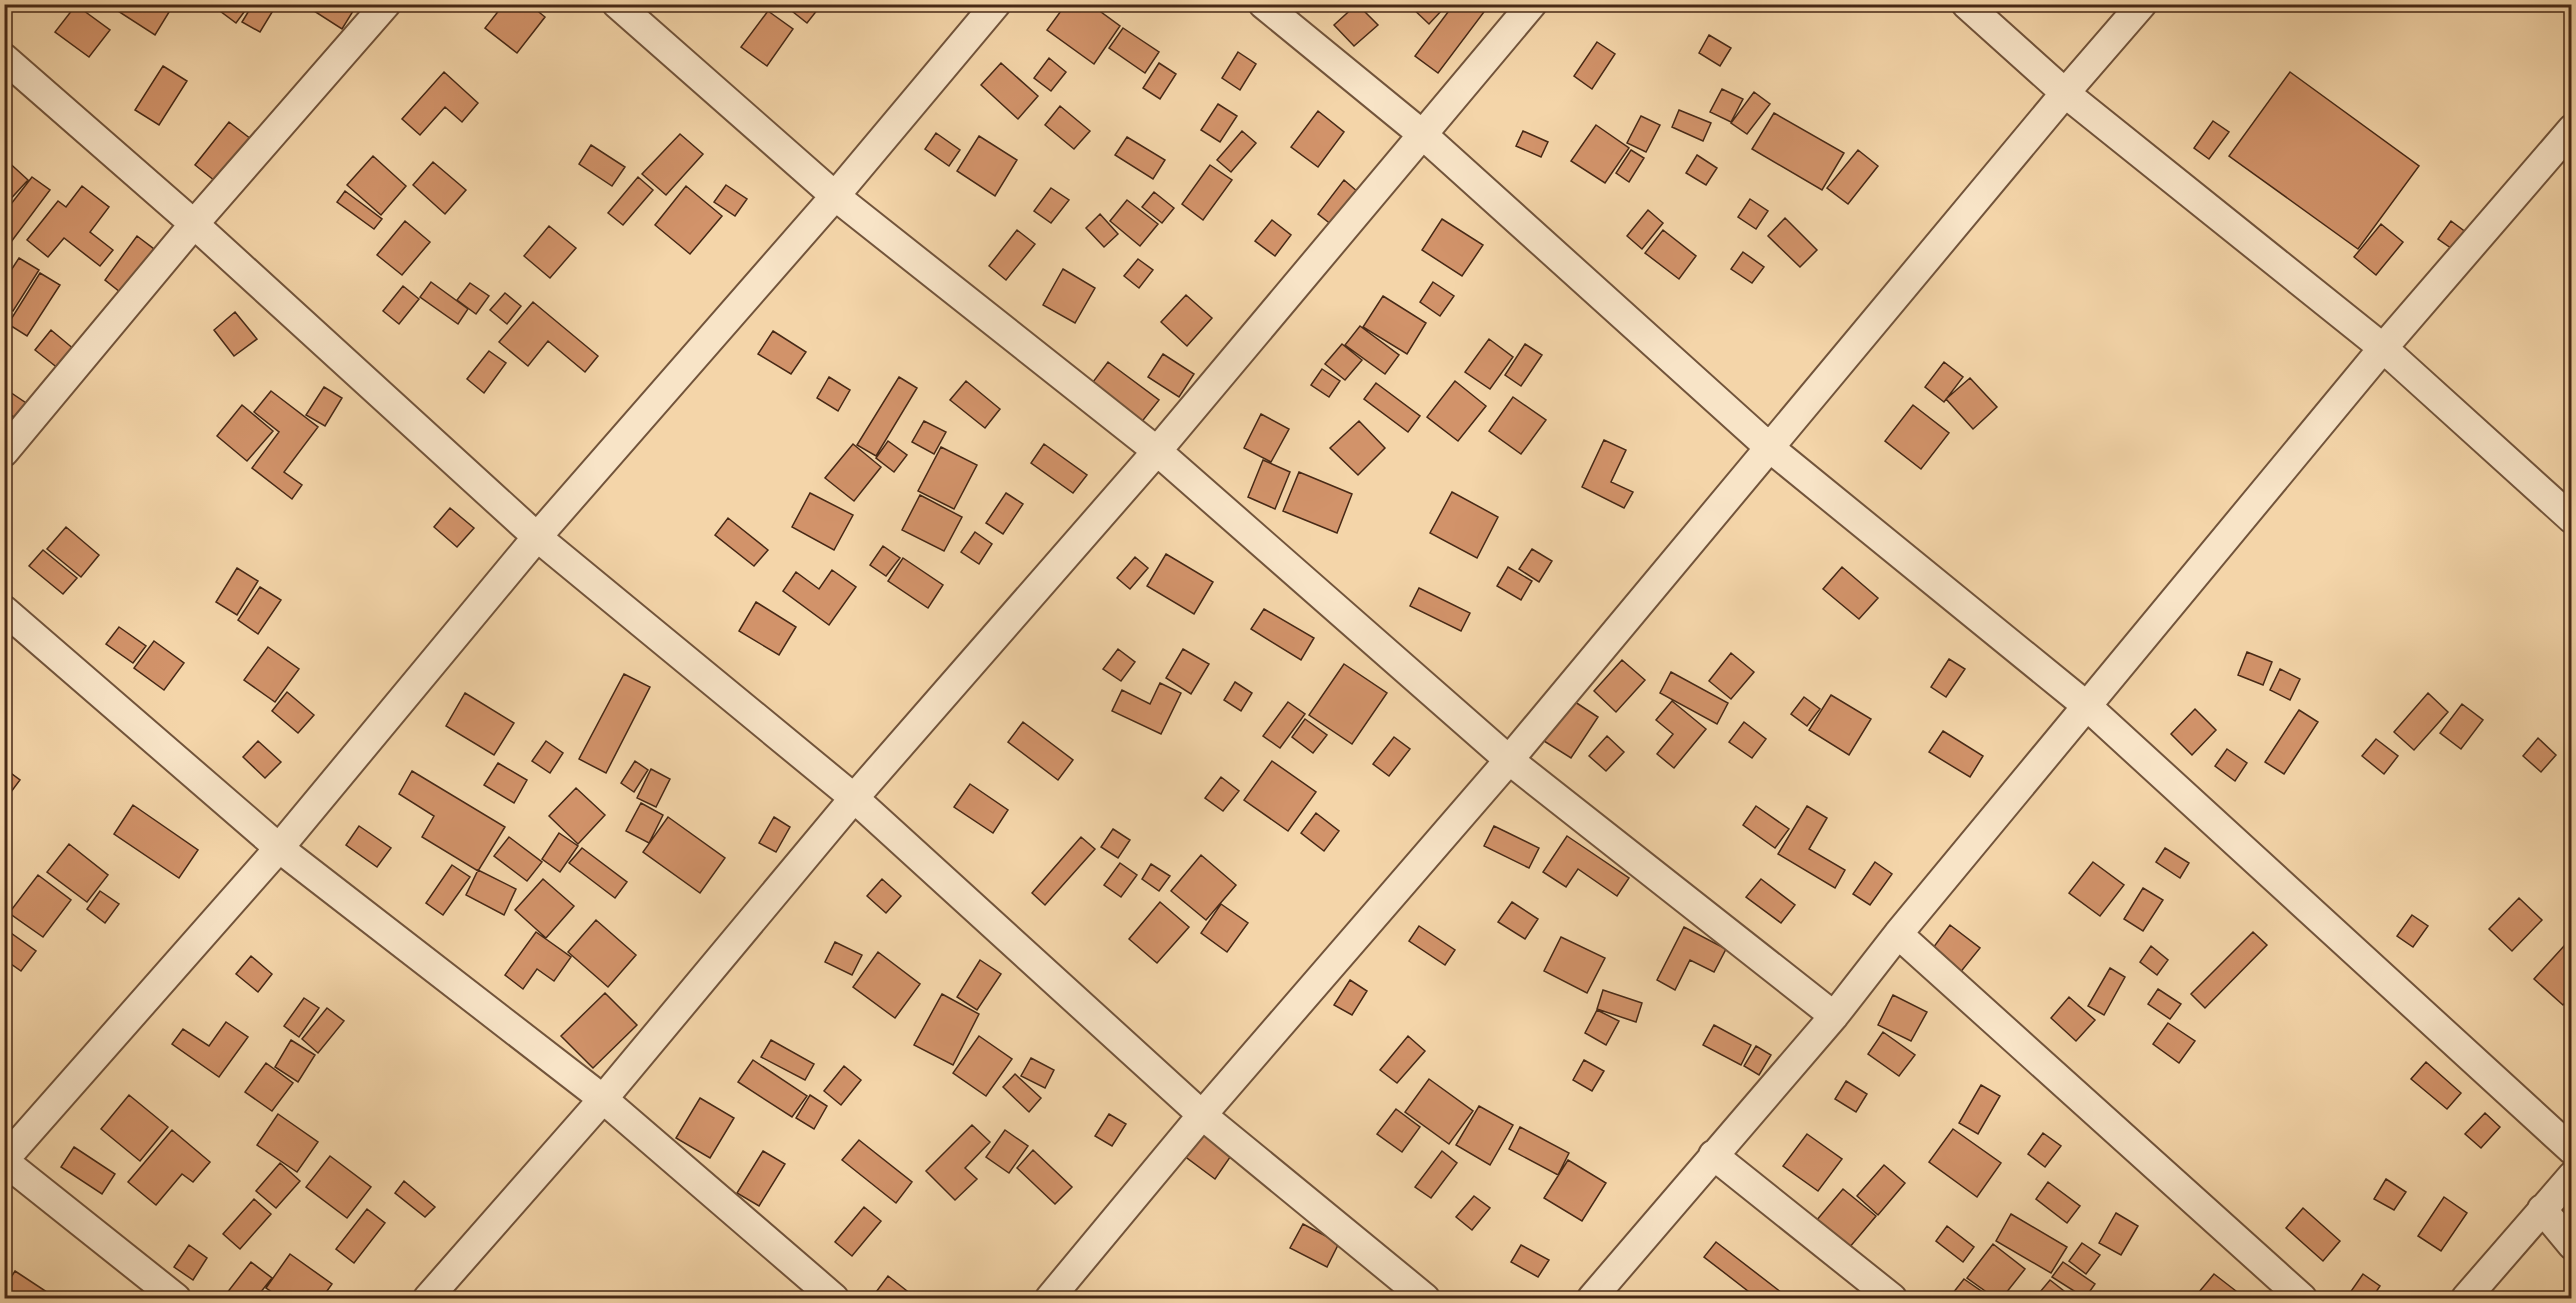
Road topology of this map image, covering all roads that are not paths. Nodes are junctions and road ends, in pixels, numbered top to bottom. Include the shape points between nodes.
1 (386, 4) edge
2 (617, 4) edge
3 (996, 4) edge
4 (1263, 4) edge
5 (1532, 4) edge
6 (1966, 4) edge
7 (2142, 4) edge
8 (4, 58) edge
9 (2065, 93) junction
10 (2571, 129) edge
11 (1423, 135) junction
12 (835, 196) junction
13 (194, 224) junction
14 (2383, 348) junction
15 (1770, 448) junction
16 (1158, 451) junction
17 (4, 452) edge
18 (2571, 519) edge
19 (537, 537) junction
20 (4, 610) edge
21 (2088, 707) junction
22 (1509, 760) junction
23 (854, 798) junction
24 (279, 848) junction
25 (1898, 934) junction
26 (1834, 1016) junction
27 (603, 1099) junction
28 (1202, 1115) junction
29 (2571, 1150) edge
30 (1713, 1155) junction
31 (4, 1160) edge
32 (2571, 1176) edge
33 (2542, 1209) junction
34 (2571, 1245) edge
35 (176, 1299) edge
36 (428, 1299) edge
37 (834, 1299) edge
38 (1050, 1299) edge
39 (1425, 1299) edge
40 (1592, 1299) edge
41 (1892, 1299) edge
42 (2302, 1299) edge
43 (2466, 1299) edge

1 - 13 street
2 - 12 street
3 - 12 street
4 - 11 street
5 - 11 street
6 - 9 street
7 - 9 street
8 - 13 street
9 - 14 street
9 - 15 street
10 - 14 street
11 - 15 street
11 - 16 street
12 - 16 street
12 - 19 street
13 - 17 street
13 - 19 street
14 - 18 street
14 - 21 street
15 - 21 street
15 - 22 street
16 - 22 street
16 - 23 street
19 - 23 street
19 - 24 street
20 - 24 street
21 - 25 street
21 - 29 street
22 - 26 street
22 - 28 street
23 - 27 street
23 - 28 street
24 - 27 street
24 - 31 street
25 - 26 street
25 - 42 street
26 - 30 street
27 - 36 street
27 - 37 street
28 - 38 street
28 - 39 street
30 - 40 street
30 - 41 street
31 - 35 street
32 - 33 street
33 - 34 street
33 - 43 street

